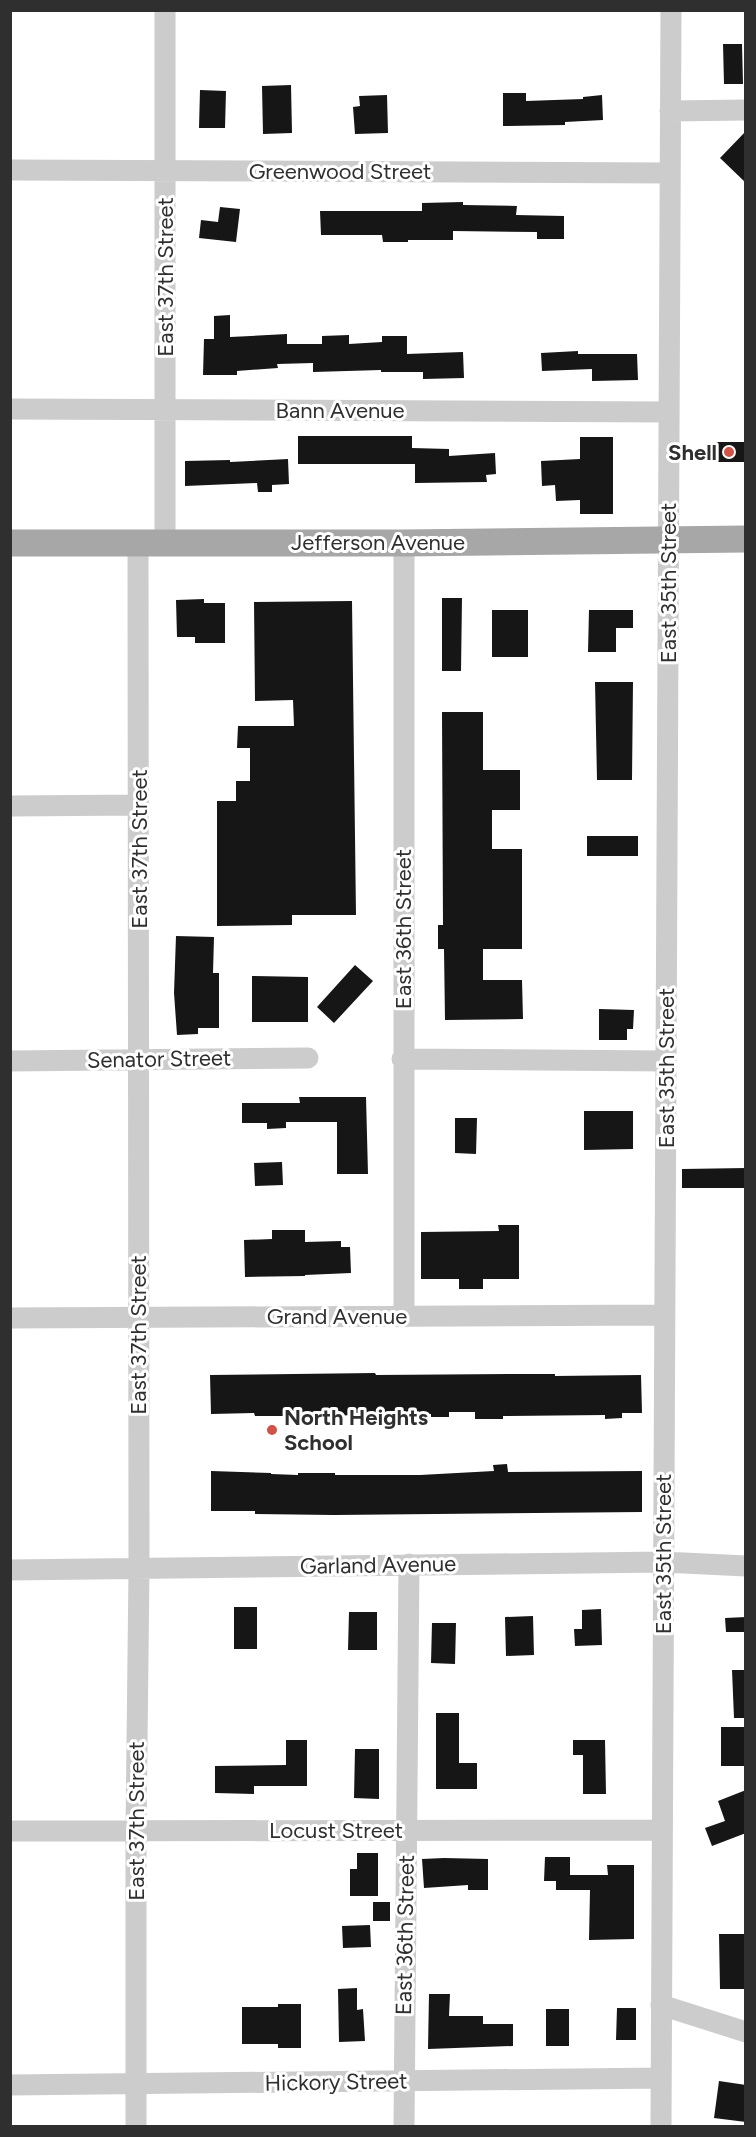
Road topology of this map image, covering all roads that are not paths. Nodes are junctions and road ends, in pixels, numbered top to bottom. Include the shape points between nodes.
1 (165, 10) edge
2 (671, 10) edge
3 (670, 111) junction
4 (746, 111) edge
5 (10, 170) edge
6 (165, 171) junction
7 (670, 173) junction
8 (10, 409) edge
9 (165, 410) junction
10 (669, 412) junction
11 (668, 538) junction
12 (746, 538) edge
13 (10, 543) edge
14 (152, 543) junction
15 (404, 543) junction
16 (139, 805) junction
17 (10, 806) edge
18 (308, 1058) dead end
19 (139, 1059) junction
20 (402, 1059) junction
21 (10, 1061) edge
22 (666, 1061) junction
23 (664, 1315) junction
24 (404, 1316) junction
25 (138, 1317) junction
26 (10, 1318) edge
27 (663, 1562) junction
28 (409, 1564) junction
29 (746, 1566) edge
30 (139, 1569) junction
31 (10, 1570) edge
32 (406, 1830) junction
33 (662, 1830) junction
34 (10, 1831) edge
35 (136, 1831) junction
36 (661, 2005) junction
37 (746, 2032) edge
38 (661, 2078) junction
39 (403, 2081) junction
40 (135, 2084) junction
41 (10, 2085) edge
42 (136, 2127) edge
43 (404, 2127) edge
44 (660, 2127) edge

1 - 6 street, East 37th Street
2 - 3 street, East 35th Street
3 - 4 street
3 - 7 street, East 35th Street
5 - 6 street, Greenwood Street
6 - 7 street, Greenwood Street
6 - 9 street, East 37th Street
7 - 10 street, East 35th Street
8 - 9 street, Bann Avenue
9 - 10 street, Bann Avenue
9 - 14 street, East 37th Street
10 - 11 street, East 35th Street
11 - 12 main road, Jefferson Avenue
11 - 15 main road, Jefferson Avenue
11 - 22 street, East 35th Street
13 - 14 main road, Jefferson Avenue
14 - 15 main road, Jefferson Avenue
14 - 16 street, East 37th Street
15 - 20 street, East 36th Street
16 - 17 street
16 - 19 street, East 37th Street
18 - 19 street, Senator Street
19 - 21 street, Senator Street
19 - 25 street, East 37th Street
20 - 22 street
20 - 24 street, East 36th Street
22 - 23 street, East 35th Street
23 - 24 street, Grand Avenue
23 - 27 street, East 35th Street
24 - 25 street, Grand Avenue
25 - 26 street, Grand Avenue
25 - 30 street, East 37th Street
27 - 28 street, Garland Avenue
27 - 29 street, Garland Avenue
27 - 33 street, East 35th Street
28 - 30 street, Garland Avenue
28 - 32 street, East 36th Street
30 - 31 street, Garland Avenue
30 - 35 street, East 37th Street
32 - 33 street, Locust Street
32 - 35 street, Locust Street
32 - 39 street, East 36th Street
33 - 36 street, East 35th Street
34 - 35 street, Locust Street
35 - 40 street, East 37th Street
36 - 37 street
36 - 38 street, East 35th Street
38 - 39 street, Hickory Street
38 - 44 street, East 35th Street
39 - 40 street, Hickory Street
39 - 43 street, East 36th Street
40 - 41 street, Hickory Street
40 - 42 street, East 37th Street

